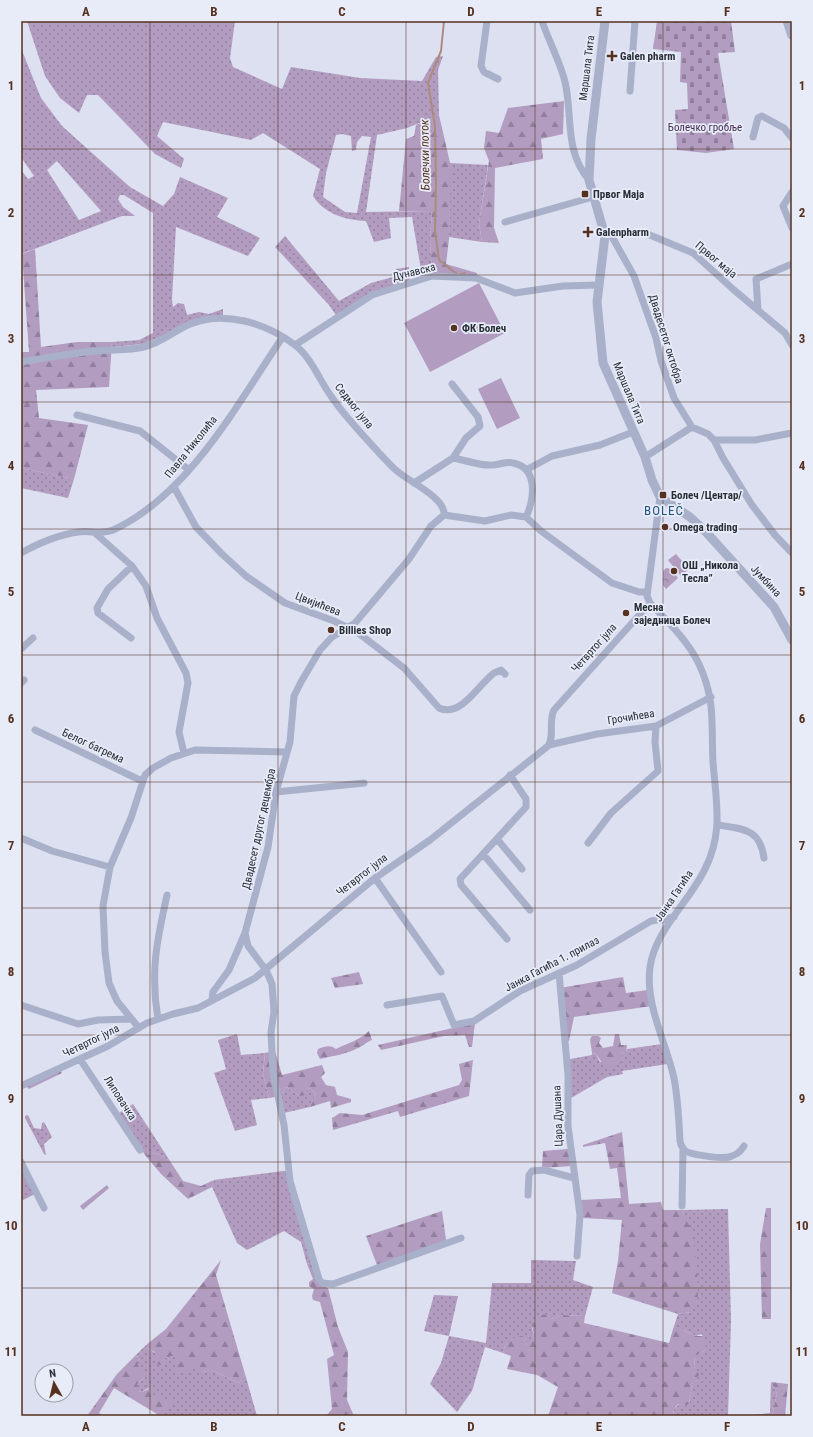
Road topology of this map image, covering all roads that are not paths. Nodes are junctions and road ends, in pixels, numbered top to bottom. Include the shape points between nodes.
1 (487, 21) edge
2 (542, 21) edge
3 (605, 21) edge
4 (634, 21) edge
5 (786, 21) edge
6 (791, 36) dead end
7 (498, 79) dead end
8 (630, 91) dead end
9 (753, 137) dead end
10 (792, 138) edge
11 (589, 180) junction
12 (792, 192) edge
13 (593, 197) junction
14 (505, 222) dead end
15 (792, 228) edge
16 (608, 235) junction
17 (792, 264) edge
18 (598, 285) junction
19 (758, 310) junction
20 (282, 338) junction
21 (295, 345) junction
22 (792, 346) edge
23 (21, 362) edge
24 (452, 384) dead end
25 (77, 414) dead end
26 (692, 427) junction
27 (633, 432) junction
28 (792, 434) edge
29 (714, 440) junction
30 (453, 458) junction
31 (646, 458) junction
32 (189, 470) junction
33 (526, 470) junction
34 (414, 483) junction
35 (174, 487) junction
36 (660, 497) junction
37 (444, 515) junction
38 (526, 517) junction
39 (95, 533) junction
40 (21, 553) edge
41 (792, 553) edge
42 (132, 566) junction
43 (647, 592) junction
44 (650, 603) junction
45 (350, 628) junction
46 (33, 638) dead end
47 (131, 638) dead end
48 (792, 640) edge
49 (21, 649) edge
50 (505, 674) dead end
51 (711, 697) junction
52 (656, 726) junction
53 (35, 730) dead end
54 (549, 745) junction
55 (286, 752) junction
56 (184, 753) junction
57 (510, 775) junction
58 (142, 781) junction
59 (364, 783) dead end
60 (276, 792) junction
61 (718, 825) junction
62 (21, 838) edge
63 (497, 839) junction
64 (588, 843) dead end
65 (483, 854) junction
66 (764, 858) dead end
67 (110, 867) junction
68 (522, 869) dead end
69 (375, 878) junction
70 (167, 895) dead end
71 (530, 910) dead end
72 (674, 917) junction
73 (245, 933) junction
74 (507, 939) dead end
75 (266, 970) junction
76 (441, 972) dead end
77 (559, 973) junction
78 (212, 999) junction
79 (21, 1004) edge
80 (388, 1005) dead end
81 (131, 1019) junction
82 (158, 1019) junction
83 (139, 1028) junction
84 (80, 1059) junction
85 (21, 1086) edge
86 (744, 1146) dead end
87 (683, 1148) junction
88 (140, 1150) dead end
89 (21, 1162) edge
90 (574, 1178) junction
91 (528, 1195) dead end
92 (682, 1206) dead end
93 (44, 1208) dead end
94 (461, 1238) dead end
95 (577, 1256) dead end

1 - 7 street via 481,66 484,72
2 - 11 street via 565,80 573,148
3 - 11 street, Маршала Тита via 591,139
4 - 8 street
5 - 6 street
9 - 10 street via 758,118 762,116 784,128
11 - 13 street, Маршала Тита
12 - 15 street via 783,206
13 - 14 street
13 - 16 street, Маршала Тита
16 - 18 street, Маршала Тита
16 - 19 street, Првог маја via 645,233 687,250 700,258
16 - 26 street, Двадесетог октобра via 634,276 674,398
17 - 19 street via 756,279
18 - 21 street, Дунавска via 563,286 515,293 476,278 458,279 437,275 372,295
18 - 27 street, Маршала Тита via 597,311 603,362
19 - 22 street, Првог маја via 785,333
20 - 21 street, Седмог јула
20 - 23 street, Седмог јула via 248,322 222,318 189,324 144,347 76,353
20 - 32 street, Павла Николића via 231,415
21 - 34 street, Седмог јула via 358,430 398,472
24 - 30 street via 480,423 480,426 462,442
25 - 32 street via 140,431
26 - 29 street via 708,434
26 - 31 street
27 - 31 street, Маршала Тита
27 - 33 street via 600,445 552,456
28 - 29 street via 755,440
29 - 41 street via 752,505
30 - 33 street via 492,465 514,463
30 - 34 street
31 - 36 street, Маршала Тита
32 - 35 street, Павла Николића
33 - 38 street via 533,486
34 - 37 street, Седмог јула via 440,502
35 - 39 street, Павла Николића via 124,525 105,533
35 - 45 street, Цвијићева via 196,527 246,576 285,603
36 - 43 street, Маршала Тита
36 - 48 street, Јумбина via 690,517 705,531 774,607
37 - 38 street via 485,521 511,515
37 - 45 street, Двадесет другог децембра via 431,526 408,559
38 - 43 street via 612,583
39 - 40 street, Павла Николића via 77,532 56,537
39 - 42 street
42 - 47 street via 108,589 97,608 98,613
42 - 56 street via 146,586 158,618 188,676 179,725
43 - 44 street, Маршала Тита
44 - 51 street, Јанка Гагића via 693,653
44 - 54 street, Четвртог јула via 554,710
45 - 50 street, Цвијићева via 404,668 439,708 445,710 459,708 494,673 501,670
45 - 55 street, Двадесет другог децембра via 332,637 315,658 301,682 294,696 290,742
46 - 49 street
51 - 52 street, Грочићева
51 - 61 street, Јанка Гагића
52 - 54 street, Грочићева via 597,734
52 - 64 street via 658,771 611,814
53 - 58 street, Белог багрема
54 - 57 street, Четвртог јула
55 - 56 street via 195,750
55 - 60 street, Двадесет другог децембра
56 - 58 street via 148,771
57 - 63 street via 526,799 526,807
57 - 69 street, Четвртог јула via 430,840
58 - 67 street via 131,818
59 - 60 street
60 - 73 street, Двадесет другог децембра via 268,847
61 - 66 street via 746,830 753,834 762,844
61 - 72 street, Јанка Гагића via 714,847 705,871
62 - 67 street via 52,851
63 - 65 street
63 - 68 street
65 - 71 street
65 - 74 street via 460,883
67 - 81 street via 103,906 107,971 112,992
69 - 75 street, Четвртог јула
69 - 76 street
70 - 82 street via 154,958
72 - 77 street, Јанка Гагића 1. прилаз via 651,921
72 - 87 street, Јанка Гагића via 656,944 649,980 655,1014 674,1079 680,1141
73 - 75 street via 248,946
73 - 78 street, Двадесет другог децембра via 229,970 213,992
75 - 78 street, Четвртог јула
75 - 94 street via 274,994 271,1032 273,1072 284,1125 290,1181 319,1279 322,1283 333,1284
77 - 80 street, Јанка Гагића 1. прилаз via 520,991 474,1021 459,1025 453,1023 442,996
77 - 90 street, Цара Душана via 568,1075 568,1126
78 - 82 street, Четвртог јула via 198,1008
79 - 81 street via 78,1024 98,1020
81 - 83 street
82 - 83 street, Четвртог јула
83 - 84 street, Четвртог јула
84 - 85 street, Четвртог јула
84 - 88 street, Липовачка
86 - 87 street via 728,1157 711,1157 687,1152
87 - 92 street, Јанка Гагића
89 - 93 street
90 - 91 street via 544,1170 532,1171 529,1175
90 - 95 street, Цара Душана via 580,1215

